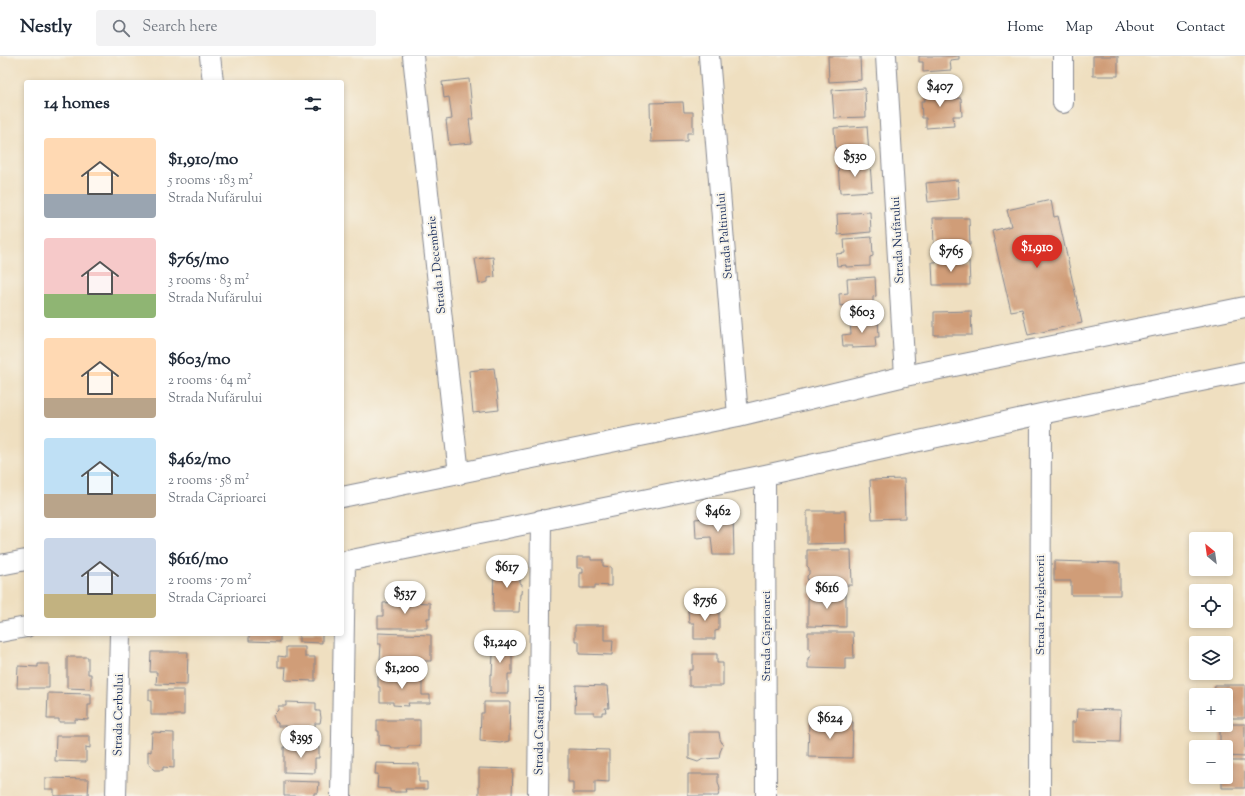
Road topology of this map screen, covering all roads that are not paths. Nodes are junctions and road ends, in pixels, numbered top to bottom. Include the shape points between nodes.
1 (210, 56) edge
2 (414, 56) edge
3 (708, 56) edge
4 (886, 56) edge
5 (1062, 56) edge
6 (213, 80) edge
7 (1063, 103) dead end
8 (1245, 307) edge
9 (1245, 372) edge
10 (905, 376) junction
11 (1041, 414) junction
12 (738, 416) junction
13 (459, 474) junction
14 (765, 475) junction
15 (344, 497) edge
16 (541, 520) junction
17 (24, 560) edge
18 (344, 562) edge
19 (0, 565) edge
20 (24, 627) edge
21 (0, 632) edge
22 (120, 636) edge
23 (342, 636) edge
24 (116, 796) edge
25 (341, 796) edge
26 (538, 796) edge
27 (766, 796) edge
28 (1040, 796) edge

1 - 6 street
2 - 13 street, Strada 1 Decembrie
3 - 12 street, Strada Paltinului
4 - 10 street, Strada Nufărului
5 - 7 street
8 - 10 street
9 - 11 street
10 - 12 street
11 - 14 street
11 - 28 street, Strada Privighetorii
12 - 13 street
13 - 15 street
14 - 16 street
14 - 27 street, Strada Căprioarei
16 - 18 street
16 - 26 street, Strada Castanilor
17 - 19 street
20 - 21 street
22 - 24 street, Strada Cerbului
23 - 25 street

